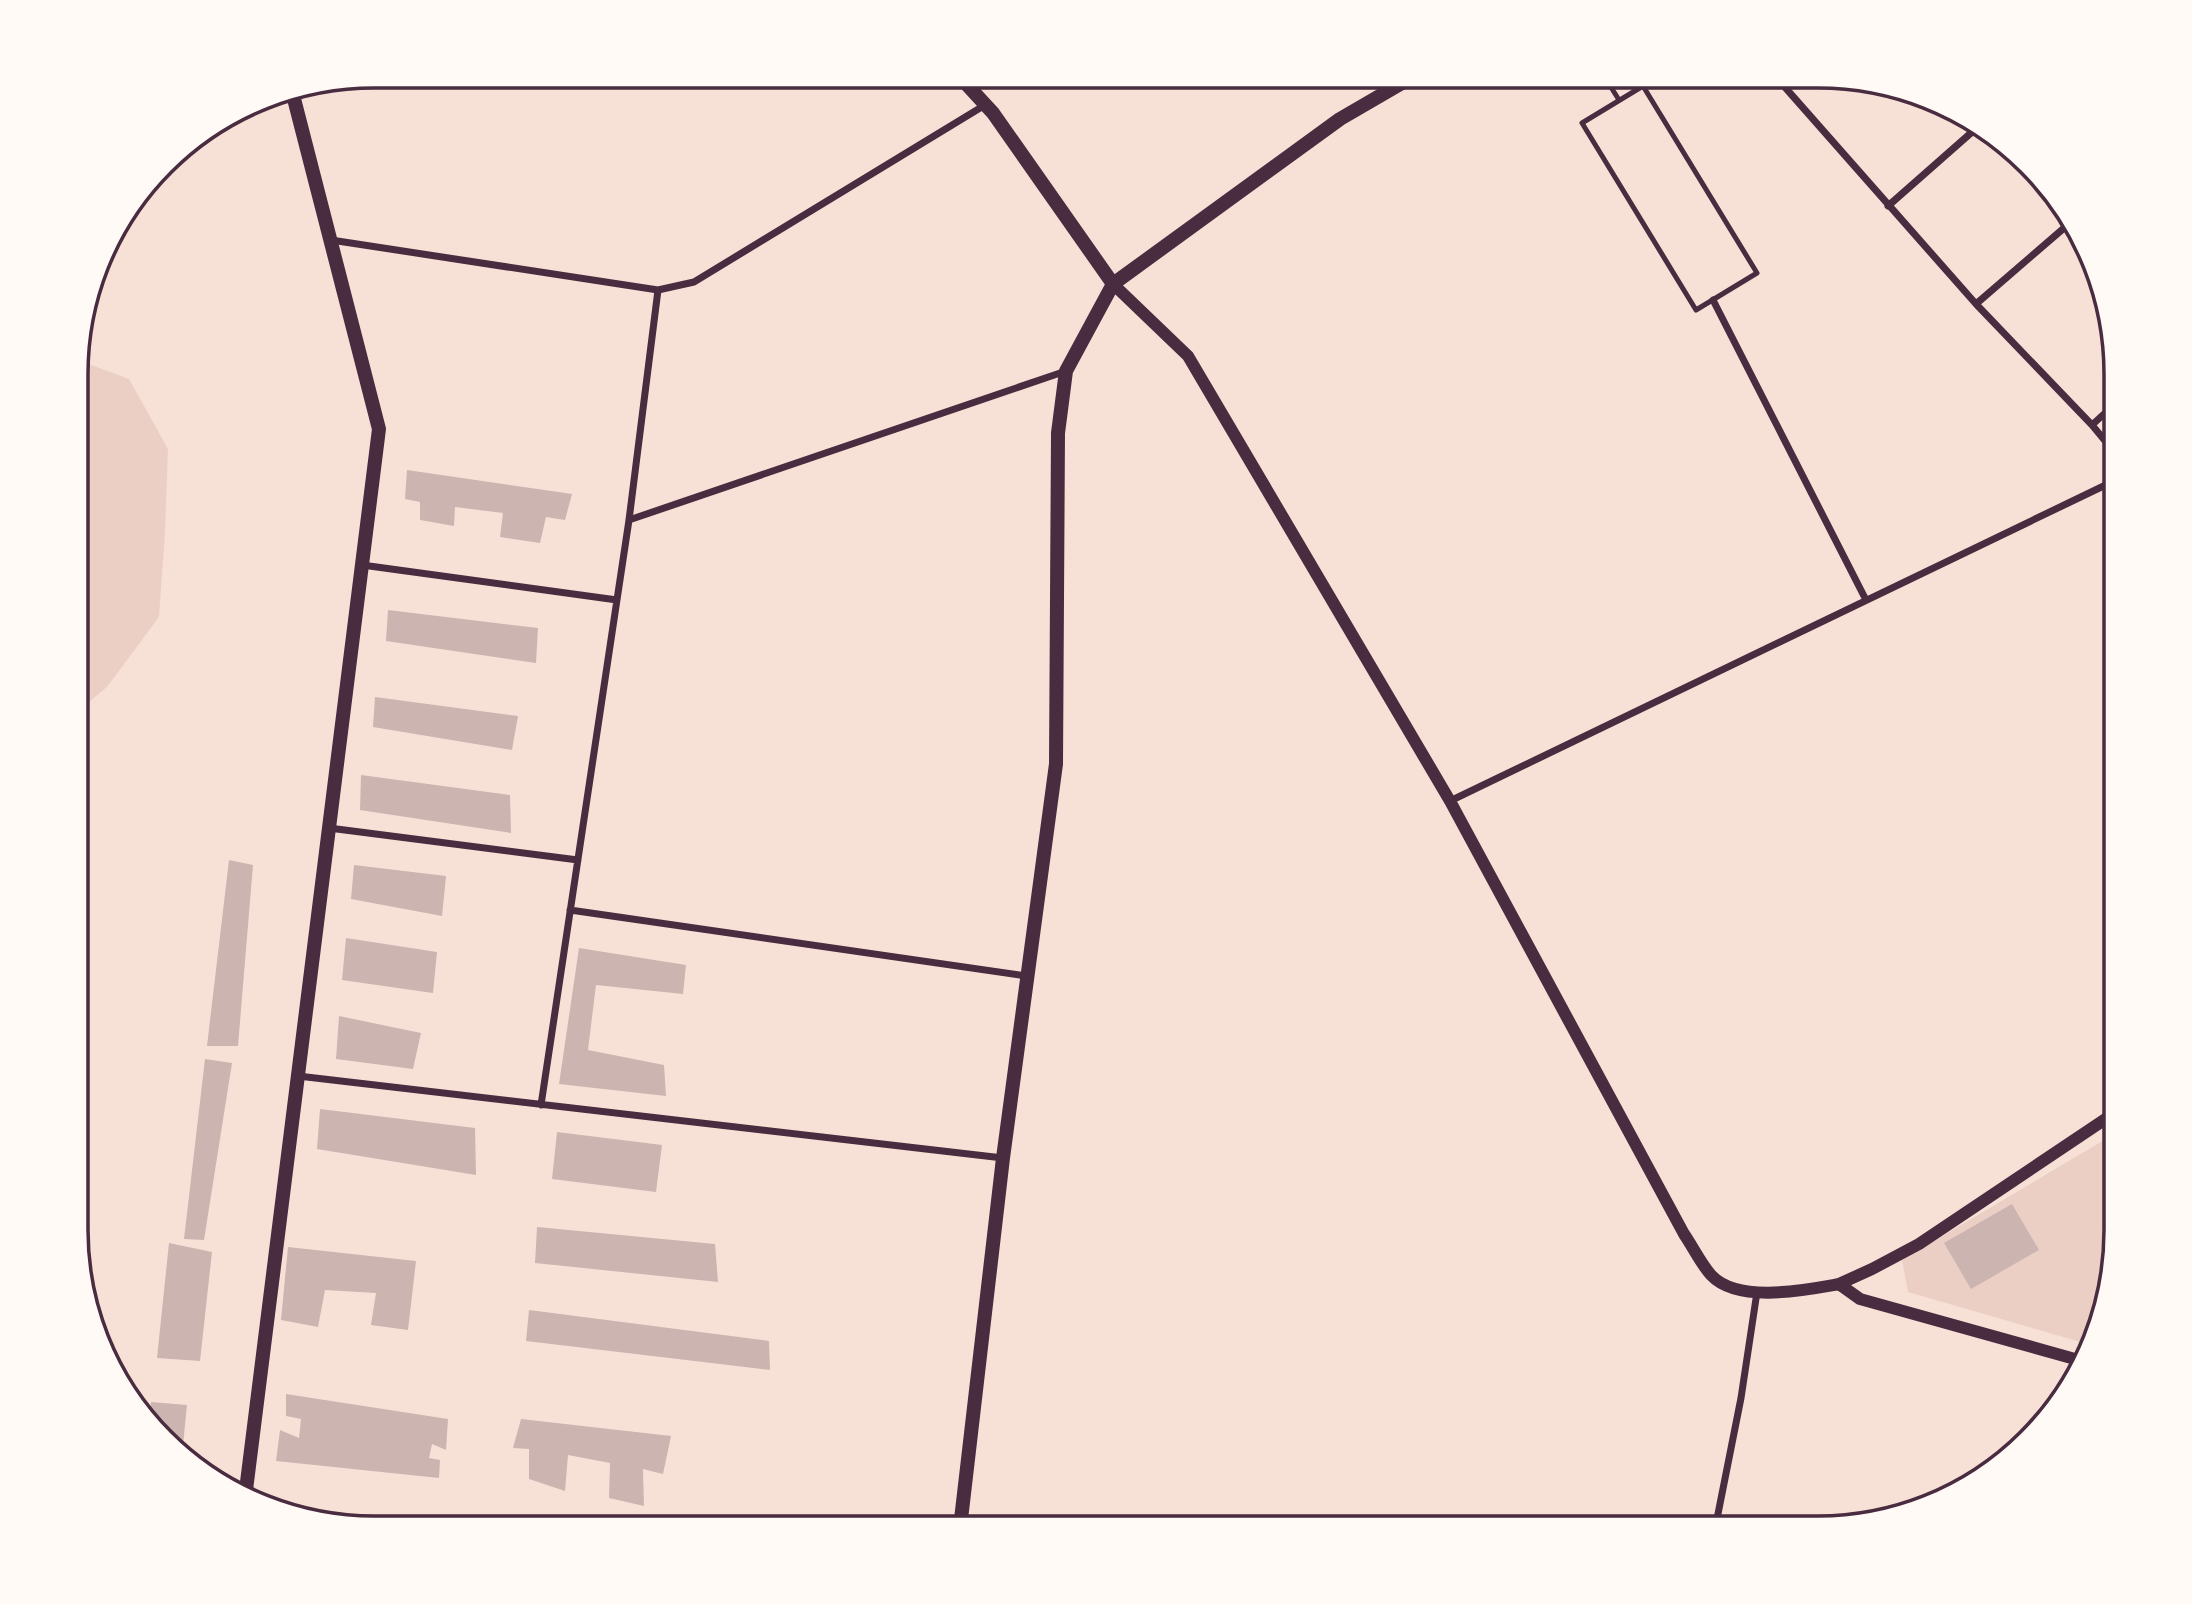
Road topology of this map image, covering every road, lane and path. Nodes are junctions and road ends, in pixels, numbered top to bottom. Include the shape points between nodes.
1 (970, 88) edge
2 (1393, 88) edge
3 (1612, 88) edge
4 (1640, 88) edge
5 (1644, 88) edge
6 (1785, 88) edge
7 (294, 99) edge
8 (1619, 100) junction
9 (985, 105) junction
10 (1972, 132) edge
11 (1888, 206) junction
12 (2064, 228) edge
13 (330, 240) junction
14 (1113, 284) junction
15 (658, 290) junction
16 (1713, 300) junction
17 (1976, 304) junction
18 (1066, 371) junction
19 (2104, 414) edge
20 (2092, 425) junction
21 (2104, 440) edge
22 (2104, 486) edge
23 (629, 520) junction
24 (362, 565) junction
25 (617, 600) junction
26 (1866, 600) junction
27 (1450, 801) junction
28 (329, 828) junction
29 (578, 860) junction
30 (570, 910) junction
31 (1028, 976) junction
32 (298, 1076) junction
33 (541, 1105) junction
34 (2104, 1120) edge
35 (1003, 1158) junction
36 (1839, 1284) junction
37 (1757, 1292) junction
38 (2074, 1359) edge
39 (246, 1487) edge
40 (961, 1516) edge
41 (1718, 1516) edge

1 - 9 main road
2 - 14 main road via 1340,119
3 - 8 lane
4 - 8 lane
5 - 16 lane via 1757,273
6 - 11 street
7 - 13 main road
8 - 16 lane via 1581,123 1696,310
9 - 14 main road
9 - 15 street via 694,282
10 - 11 street
11 - 17 street
12 - 17 street
13 - 15 street
13 - 24 main road via 379,429
14 - 18 main road
14 - 27 street via 1188,356
15 - 23 street
16 - 26 street
17 - 20 street
18 - 23 street
18 - 31 main road via 1058,433 1056,764
19 - 20 street
20 - 21 street
22 - 26 street
23 - 25 street
24 - 25 street
24 - 28 main road
25 - 29 street
26 - 27 street
27 - 37 street via 1684,1234 1712,1276 1728,1287
28 - 29 street
28 - 32 main road
29 - 30 street
30 - 31 street
30 - 33 street
31 - 35 main road
32 - 33 street
32 - 39 main road
33 - 35 street
34 - 36 street via 1919,1244
35 - 40 main road
36 - 37 street via 1788,1293
36 - 38 street via 1860,1299
37 - 41 street

